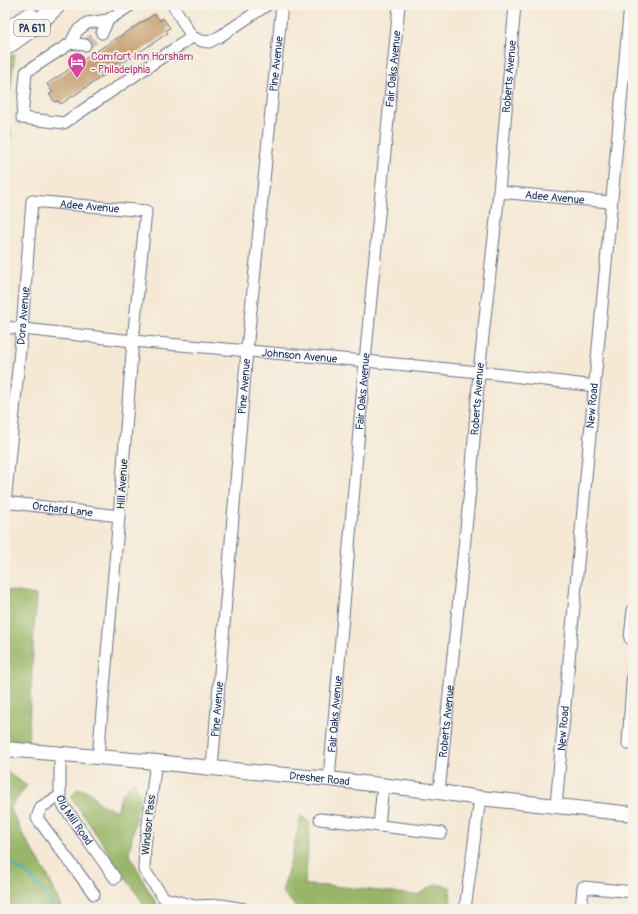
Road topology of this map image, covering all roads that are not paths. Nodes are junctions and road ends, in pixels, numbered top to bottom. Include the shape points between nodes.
1 (131, 5) edge
2 (173, 5) edge
3 (282, 5) edge
4 (399, 5) edge
5 (515, 5) edge
6 (630, 5) edge
7 (44, 7) edge
8 (256, 8) edge
9 (108, 20) junction
10 (5, 32) edge
11 (102, 33) tunnel mouth
12 (192, 37) junction
13 (71, 44) junction
14 (85, 44) tunnel mouth
15 (5, 47) edge
16 (499, 192) junction
17 (32, 201) joint
18 (610, 202) junction
19 (146, 211) joint
20 (5, 327) edge
21 (22, 329) junction
22 (133, 341) junction
23 (247, 350) junction
24 (365, 361) junction
25 (479, 372) junction
26 (595, 386) junction
27 (5, 503) edge
28 (119, 516) junction
29 (633, 610) edge
30 (633, 638) edge
31 (633, 669) edge
32 (633, 744) edge
33 (5, 749) edge
34 (60, 754) junction
35 (98, 757) junction
36 (156, 762) junction
37 (212, 768) junction
38 (329, 779) junction
39 (383, 785) junction
40 (439, 792) junction
41 (60, 796) junction
42 (480, 798) junction
43 (556, 806) junction
44 (633, 814) edge
45 (320, 819) dead end
46 (378, 826) junction
47 (441, 833) dead end
48 (115, 878) dead end
49 (633, 892) edge
50 (94, 894) dead end
51 (244, 909) edge
52 (465, 909) edge
53 (581, 909) edge

1 - 9 street
2 - 12 street
3 - 23 street, Pine Avenue
4 - 24 street, Fair Oaks Avenue
5 - 16 street, Roberts Avenue
6 - 18 street, New Road
7 - 10 highway, PA 611
7 - 15 highway, PA 611 via 36,25
8 - 12 street via 209,42
9 - 11 street
9 - 13 street via 87,23 77,31
12 - 13 street via 64,123 22,118 26,72
13 - 14 street
16 - 18 street, Adee Avenue
16 - 25 street, Roberts Avenue
17 - 19 street, Adee Avenue
17 - 21 street, Dora Avenue
18 - 26 street, New Road
19 - 22 street, Hill Avenue
20 - 21 street, Johnson Avenue
21 - 22 street, Johnson Avenue
21 - 27 street, Dora Avenue
22 - 23 street, Johnson Avenue
22 - 28 street, Hill Avenue
23 - 24 street, Johnson Avenue
23 - 37 street, Pine Avenue
24 - 25 street, Johnson Avenue
24 - 38 street, Fair Oaks Avenue
25 - 26 street, Johnson Avenue
25 - 40 street, Roberts Avenue via 471,480
26 - 43 street, New Road
27 - 28 street, Orchard Lane
28 - 35 street, Hill Avenue
29 - 30 street via 630,638
31 - 32 street via 628,744
33 - 34 main road, Dresher Road
34 - 35 main road, Dresher Road
34 - 41 street, Old Mill Road
35 - 36 main road, Dresher Road
36 - 37 main road, Dresher Road
36 - 51 street, Windsor Pass via 144,870 164,898 195,906 221,905
37 - 38 main road, Dresher Road
38 - 39 main road, Dresher Road
39 - 40 main road, Dresher Road
39 - 46 street
40 - 42 main road, Dresher Road
41 - 48 street, Old Mill Road via 63,805
41 - 50 street via 41,807 37,818
42 - 43 main road, Dresher Road
42 - 52 street
43 - 44 main road, Dresher Road
45 - 46 street
46 - 47 street
49 - 53 street via 583,887

